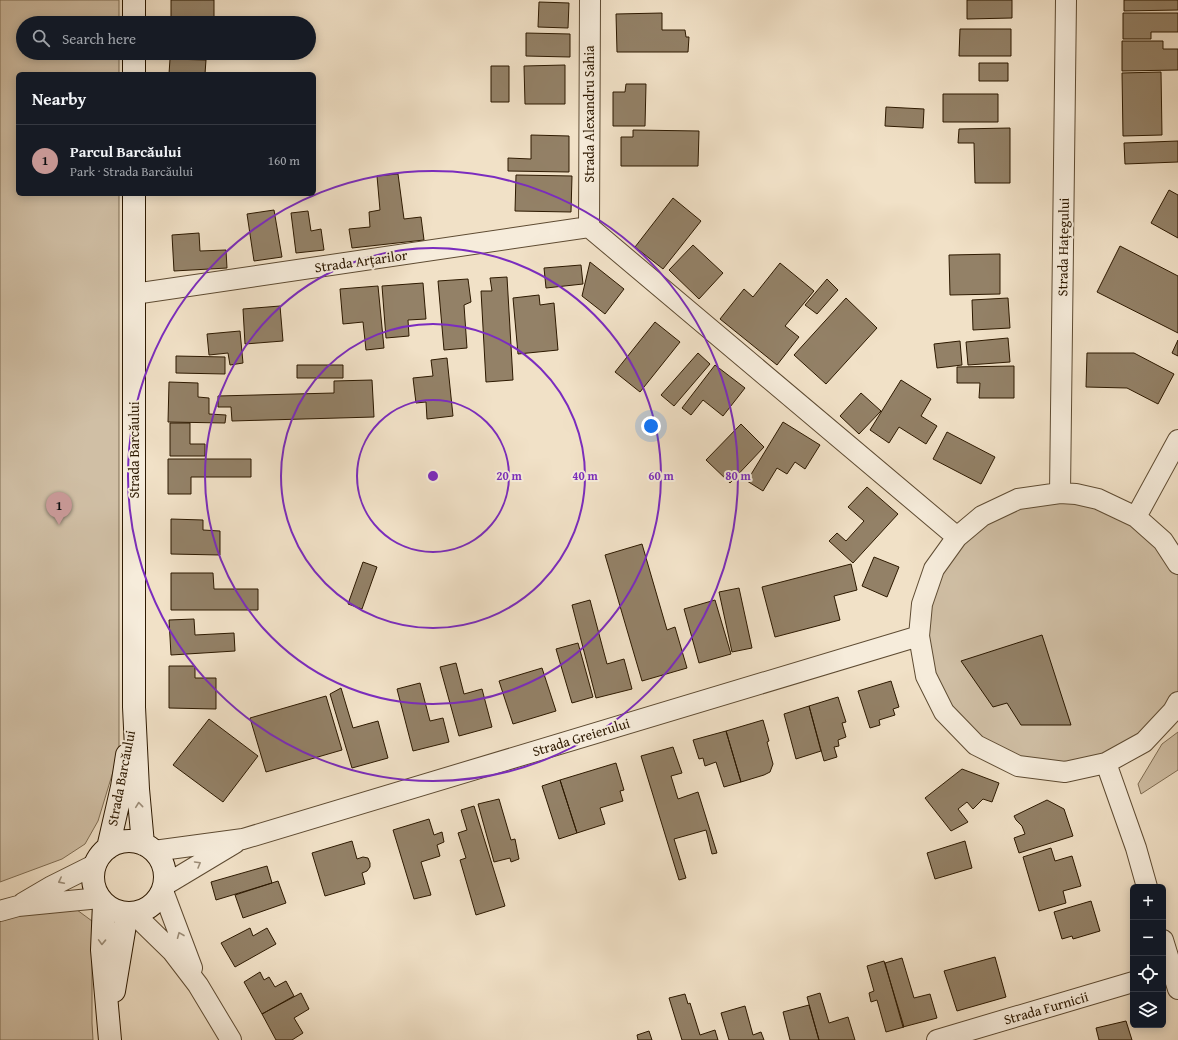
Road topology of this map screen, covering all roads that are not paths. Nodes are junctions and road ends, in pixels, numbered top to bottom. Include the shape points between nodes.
1 (134, 0) edge
2 (590, 0) edge
3 (1066, 0) edge
4 (134, 16) edge
5 (134, 60) edge
6 (134, 72) edge
7 (134, 196) edge
8 (589, 227) junction
9 (134, 294) junction
10 (1178, 440) edge
11 (1060, 493) junction
12 (1136, 517) junction
13 (957, 537) junction
14 (1178, 564) edge
15 (919, 636) junction
16 (1178, 702) edge
17 (134, 707) junction
18 (1106, 763) junction
19 (243, 838) junction
20 (149, 847) junction
21 (102, 856) junction
22 (1146, 884) edge
23 (164, 888) junction
24 (102, 900) junction
25 (9, 908) edge
26 (130, 913) junction
27 (1166, 954) edge
28 (1171, 978) edge
29 (1130, 983) edge
30 (198, 985) junction
31 (110, 1033) edge
32 (231, 1040) edge
33 (937, 1040) edge

1 - 4 street
2 - 8 street, Strada Alexandru Sahia
3 - 11 street, Strada Hațegului
5 - 6 street
7 - 9 street, Strada Barcăului
8 - 9 street, Strada Arțarilor
8 - 13 street
9 - 17 street, Strada Barcăului
10 - 12 street
11 - 12 street via 1098,499
11 - 13 street via 1018,499 982,516
12 - 14 street via 1163,541
13 - 15 street via 934,569 922,604
15 - 18 street via 926,676 944,712 976,745 1018,766 1066,772
15 - 19 street, Strada Greierului
16 - 18 street via 1173,711 1144,742
20 -> 17 street, Strada Barcăului via 138,790
17 - 21 street, Strada Barcăului via 122,787
18 - 22 street
19 - 20 street, Strada Greierului
23 -> 19 street, Strada Greierului
20 - 21 street via 135,841 125,841 116,843
20 - 23 street via 162,860 165,873
21 - 24 street via 93,876
21 -> 25 street
23 - 26 street via 151,906
30 -> 23 street
24 - 25 street
24 - 26 street via 119,912
24 -> 31 street via 102,950
26 - 30 street via 172,951
26 - 31 street
27 - 28 street
29 - 33 street, Strada Furnicii
30 - 32 street

